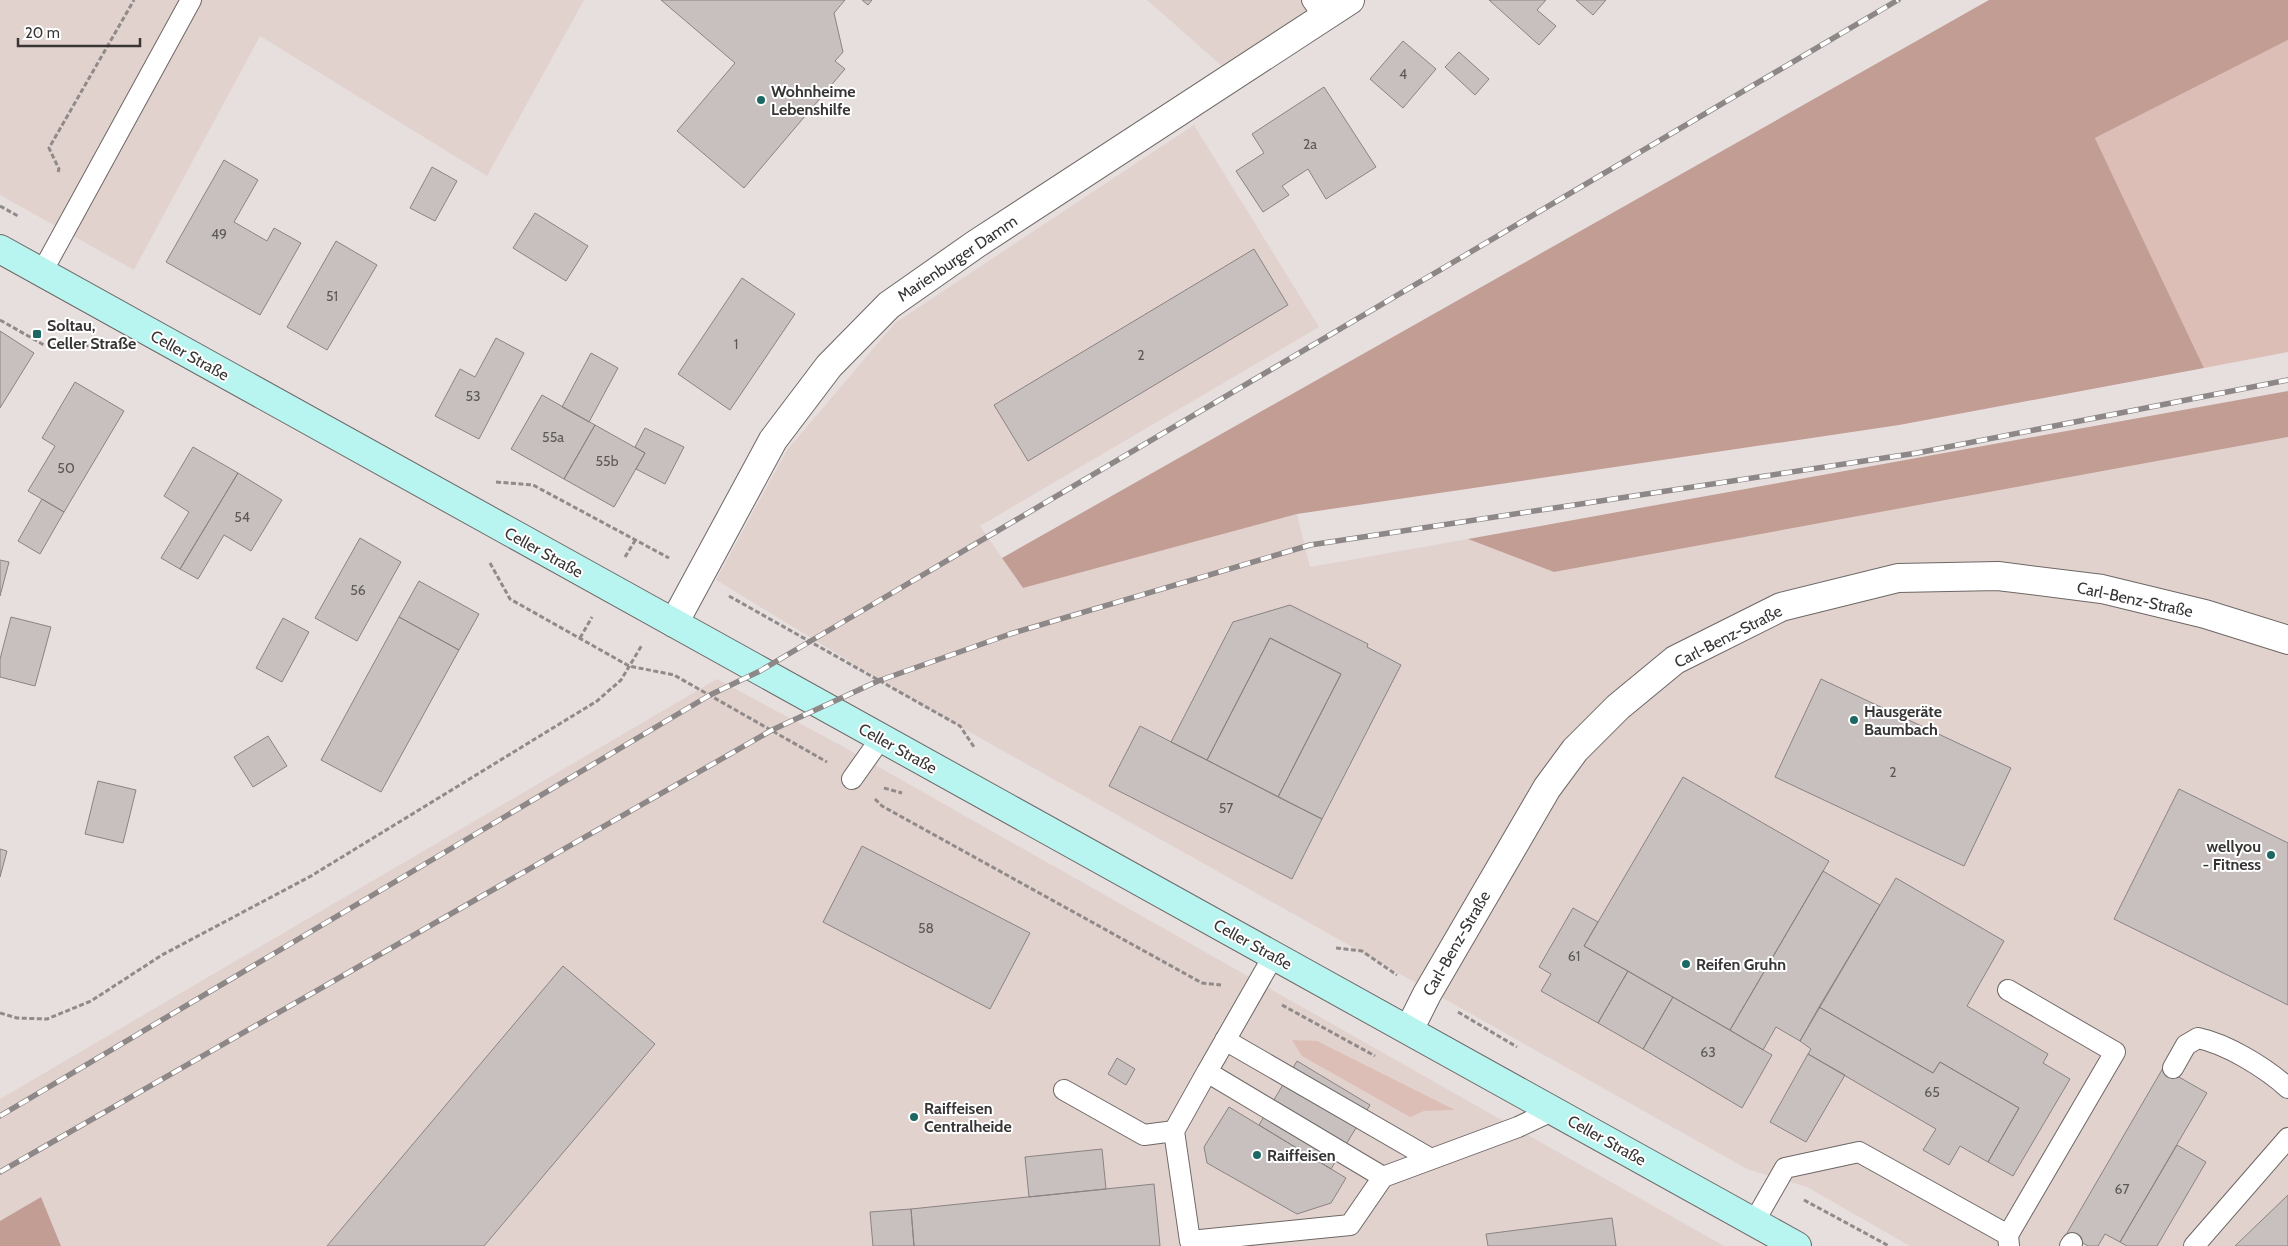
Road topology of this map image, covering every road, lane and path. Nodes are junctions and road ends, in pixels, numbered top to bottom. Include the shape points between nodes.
1 (134, 0) edge
2 (191, 0) edge
3 (1350, 0) edge
4 (1318, 8) edge
5 (55, 178) dead end
6 (0, 249) edge
7 (42, 272) junction
8 (0, 320) edge
9 (44, 345) dead end
10 (533, 485) dead end
11 (636, 539) junction
12 (627, 554) dead end
13 (673, 560) dead end
14 (722, 592) dead end
15 (510, 599) dead end
16 (592, 618) dead end
17 (674, 623) junction
18 (580, 638) junction
19 (2288, 640) edge
20 (629, 666) junction
21 (960, 726) dead end
22 (881, 738) junction
23 (812, 752) dead end
24 (852, 779) joint
25 (1274, 955) junction
26 (1253, 990) junction
27 (2008, 990) dead end
28 (0, 1012) edge
29 (1409, 1030) junction
30 (1225, 1040) junction
31 (2172, 1068) dead end
32 (1207, 1072) junction
33 (2288, 1088) edge
34 (1064, 1090) dead end
35 (1554, 1110) junction
36 (1174, 1131) junction
37 (2288, 1138) edge
38 (1431, 1159) junction
39 (1383, 1177) junction
40 (1754, 1222) junction
41 (2009, 1240) edge
42 (1797, 1246) edge
43 (2194, 1246) edge

1 - 5 path via 49,148 60,169
2 - 7 lane
3 - 4 street, Marienburger Damm
4 - 17 street, Marienburger Damm via 889,304 829,366 773,440
6 - 7 main road, Celler Straße
7 - 17 main road, Celler Straße
8 - 9 path
10 - 11 path
11 - 12 path
11 - 13 path
14 - 21 path
15 - 18 path
16 - 18 path
17 - 22 main road, Celler Straße
18 - 20 path
19 - 29 street, Carl-Benz-Straße via 2205,614 2102,589 1998,576 1898,578 1781,607 1675,660 1618,707 1575,750 1547,788
20 - 23 path via 674,675
20 - 28 path via 622,680 597,701 311,876 162,955 91,1001 48,1020 17,1018
22 - 24 lane
22 - 25 main road, Celler Straße
24 - 26 path via 882,806 1202,982
25 - 26 lane
25 - 29 main road, Celler Straße
26 - 30 lane
27 - 41 lane via 2115,1052
29 - 35 main road, Celler Straße
30 - 32 lane
30 - 38 lane
31 - 33 lane via 2186,1045 2198,1038 2214,1041
32 - 36 lane
32 - 39 lane
34 - 36 lane via 1144,1135
35 - 38 lane
35 - 40 main road, Celler Straße
36 - 39 lane via 1190,1241 1350,1225
37 - 43 lane
38 - 39 lane
40 - 41 lane via 1785,1168 1859,1152
40 - 42 main road, Celler Straße

